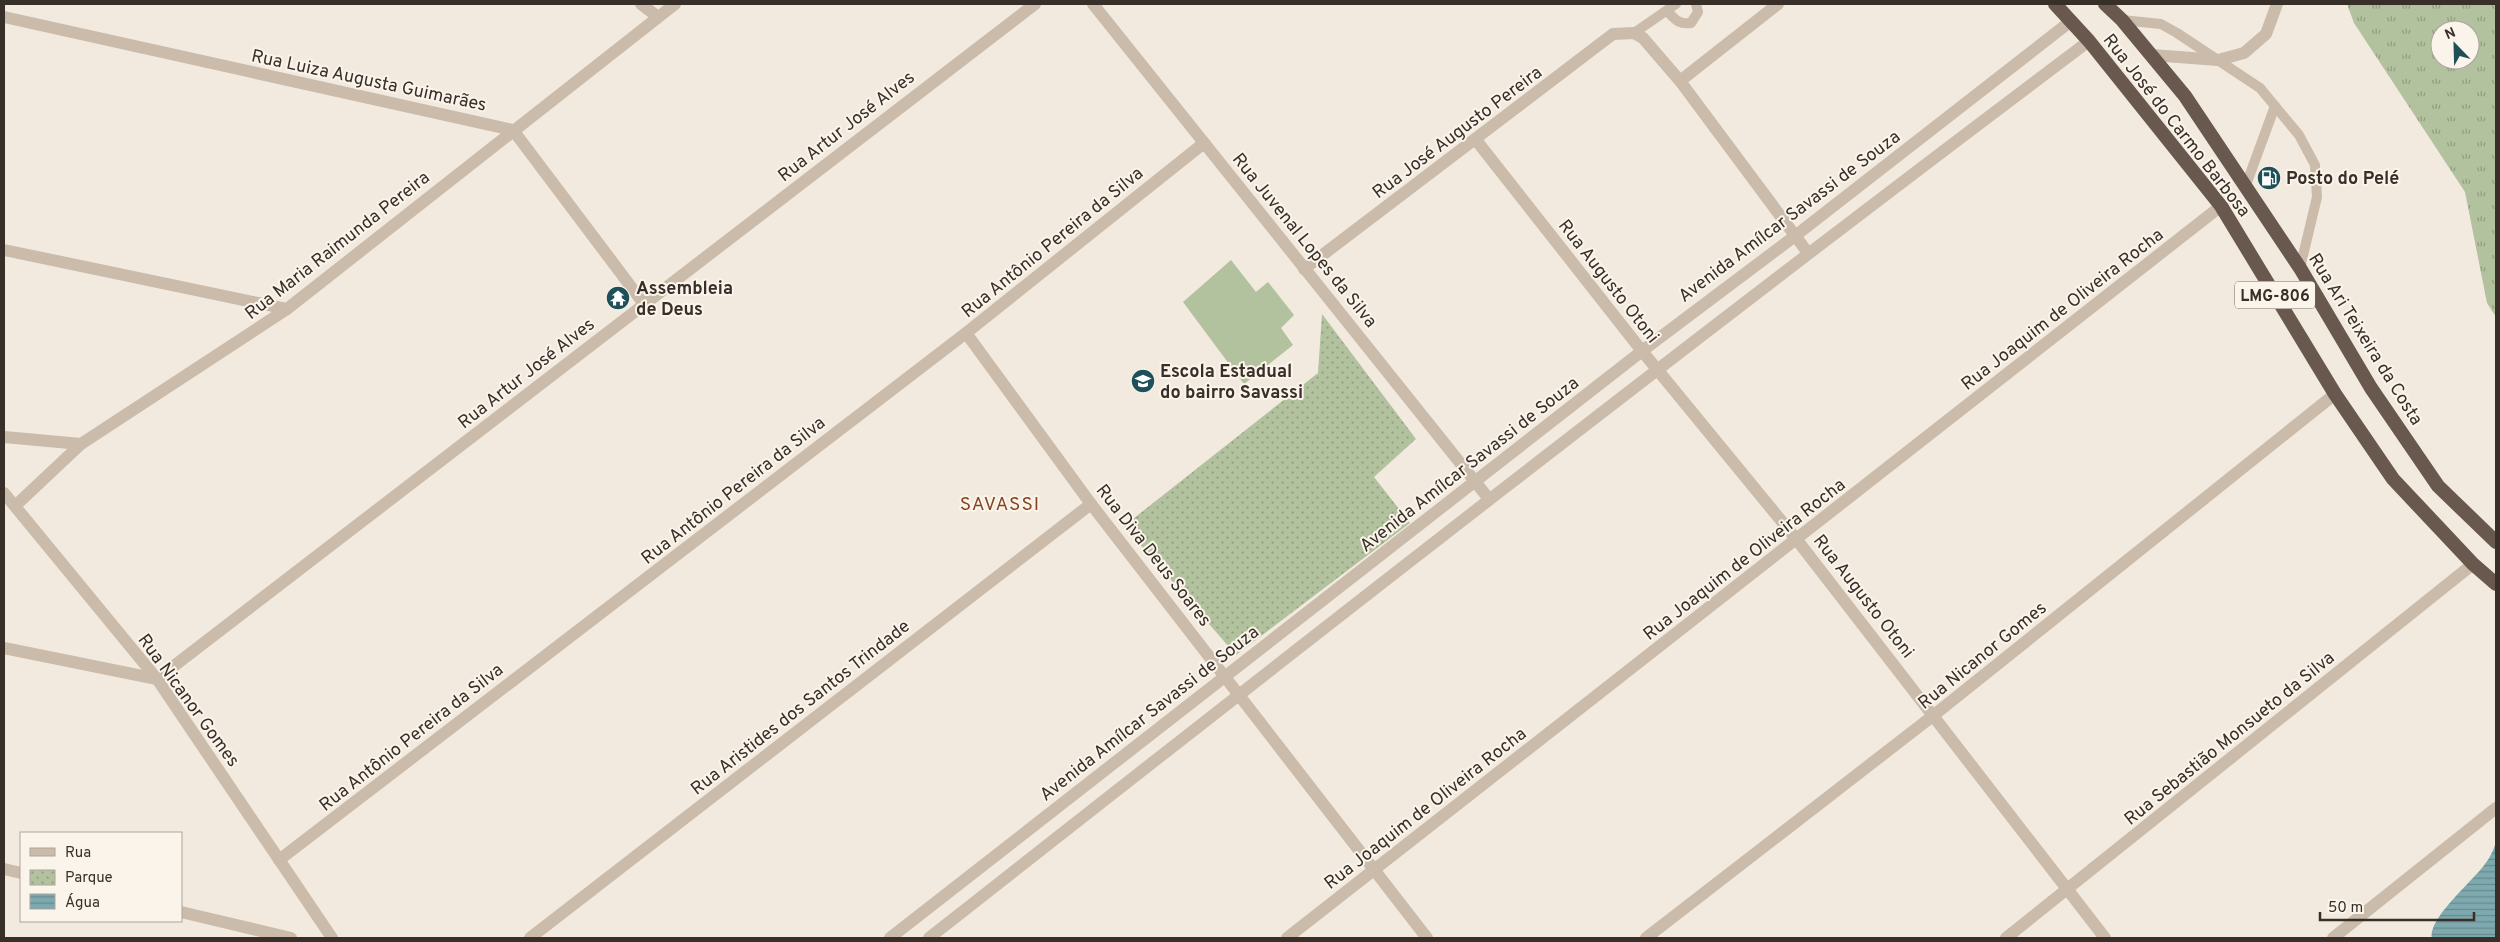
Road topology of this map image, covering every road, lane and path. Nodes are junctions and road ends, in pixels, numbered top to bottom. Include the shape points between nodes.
1 (641, 4) edge
2 (675, 4) edge
3 (1035, 4) edge
4 (1093, 4) edge
5 (1676, 4) edge
6 (1696, 4) edge
7 (1778, 4) edge
8 (2055, 4) edge
9 (2105, 4) edge
10 (2277, 4) edge
11 (1667, 11) junction
12 (4, 17) edge
13 (658, 17) junction
14 (2122, 20) junction
15 (2071, 21) junction
16 (1634, 33) junction
17 (2089, 42) junction
18 (2152, 55) junction
19 (2218, 60) junction
20 (1680, 80) junction
21 (2275, 106) junction
22 (513, 130) junction
23 (1476, 140) junction
24 (1204, 143) junction
25 (2246, 185) junction
26 (2221, 206) junction
27 (1795, 236) junction
28 (4, 250) edge
29 (1808, 253) junction
30 (2300, 268) junction
31 (1304, 269) junction
32 (644, 304) junction
33 (287, 309) junction
34 (966, 333) junction
35 (1642, 350) junction
36 (1659, 370) junction
37 (2335, 394) junction
38 (4, 437) edge
39 (81, 444) junction
40 (1476, 483) junction
41 (4, 493) edge
42 (1489, 499) junction
43 (1091, 504) junction
44 (15, 506) junction
45 (1797, 540) junction
46 (2496, 542) edge
47 (2473, 564) junction
48 (2496, 584) edge
49 (4, 648) edge
50 (1225, 675) junction
51 (158, 680) junction
52 (1240, 694) junction
53 (1934, 715) junction
54 (2496, 808) edge
55 (279, 860) junction
56 (4, 869) edge
57 (1374, 871) junction
58 (20, 873) edge
59 (2068, 891) junction
60 (182, 912) edge
61 (291, 938) edge
62 (332, 938) edge
63 (530, 938) edge
64 (890, 938) edge
65 (929, 938) edge
66 (1287, 938) edge
67 (1427, 938) edge
68 (1646, 938) edge
69 (2006, 938) edge
70 (2105, 938) edge
71 (2333, 938) edge

1 - 13 street
2 - 13 street, Rua Maria Raimunda Pereira
3 - 32 street, Rua Artur José Alves
4 - 24 street, Rua Juvenal Lopes da Silva
5 - 11 lane
6 - 11 lane via 1698,12 1691,23 1677,22
7 - 20 street
8 - 15 highway, Rua José do Carmo Barbosa / LMG-806
9 - 14 highway, Rua Ari Teixeira da Costa / LMG-806
10 - 19 street via 2266,34 2244,53
11 - 16 lane
12 - 22 street, Rua Luiza Augusta Guimarães
13 - 22 street, Rua Maria Raimunda Pereira
14 - 18 highway, Rua Ari Teixeira da Costa / LMG-806
14 - 19 lane via 2161,24
15 - 17 highway, Rua José do Carmo Barbosa / LMG-806
15 - 27 street, Avenida Amílcar Savassi de Souza
16 - 20 street via 1643,38
16 - 23 street, Rua José Augusto Pereira via 1613,34
17 - 26 highway, Rua José do Carmo Barbosa / LMG-806
17 - 29 street
18 - 19 street
18 - 25 highway, Rua Ari Teixeira da Costa / LMG-806 via 2185,96
19 - 21 lane via 2260,88
20 - 27 street
21 - 25 lane
21 - 30 lane via 2299,135 2315,165 2317,197
22 - 32 street
22 - 33 street, Rua Maria Raimunda Pereira
23 - 31 street, Rua José Augusto Pereira
23 - 35 street, Rua Augusto Otoni
24 - 31 street, Rua Juvenal Lopes da Silva
24 - 34 street, Rua Antônio Pereira da Silva
25 - 30 highway, Rua Ari Teixeira da Costa / LMG-806
26 - 37 highway, Rua José do Carmo Barbosa / LMG-806
26 - 45 street, Rua Joaquim de Oliveira Rocha
27 - 29 street
27 - 35 street, Avenida Amílcar Savassi de Souza
28 - 33 street
29 - 36 street
30 - 46 highway, Rua Ari Teixeira da Costa / LMG-806 via 2371,388 2438,486
31 - 40 street, Rua Juvenal Lopes da Silva
32 - 51 street, Rua Artur José Alves
33 - 39 street, Rua Maria Raimunda Pereira
34 - 43 street, Rua Diva Deus Soares
34 - 55 street, Rua Antônio Pereira da Silva
35 - 36 street, Rua Augusto Otoni
35 - 40 street, Avenida Amílcar Savassi de Souza
36 - 42 street
36 - 45 street, Rua Augusto Otoni
37 - 47 highway, Rua José do Carmo Barbosa / LMG-806 via 2393,478
37 - 53 street, Rua Nicanor Gomes
38 - 39 street
39 - 44 street, Rua Maria Raimunda Pereira
40 - 42 street, Rua Juvenal Lopes da Silva
40 - 50 street, Avenida Amílcar Savassi de Souza
41 - 44 street, Rua Nicanor Gomes
42 - 52 street
43 - 50 street, Rua Diva Deus Soares
43 - 63 street, Rua Aristides dos Santos Trindade
44 - 51 street, Rua Nicanor Gomes
45 - 53 street, Rua Augusto Otoni
45 - 57 street, Rua Joaquim de Oliveira Rocha
47 - 48 highway, Rua José do Carmo Barbosa / LMG-806
47 - 59 street, Rua Sebastião Monsueto da Silva
49 - 51 street
50 - 52 street, Rua Diva Deus Soares
50 - 64 street, Avenida Amílcar Savassi de Souza
51 - 55 street, Rua Nicanor Gomes
52 - 57 street, Rua Diva Deus Soares
52 - 65 street
53 - 59 street, Rua Augusto Otoni
53 - 68 street, Rua Nicanor Gomes
54 - 71 street
55 - 62 street, Rua Nicanor Gomes
56 - 58 street
57 - 66 street, Rua Joaquim de Oliveira Rocha
57 - 67 street, Rua Diva Deus Soares
59 - 69 street, Rua Sebastião Monsueto da Silva
59 - 70 street, Rua Augusto Otoni
60 - 61 street

